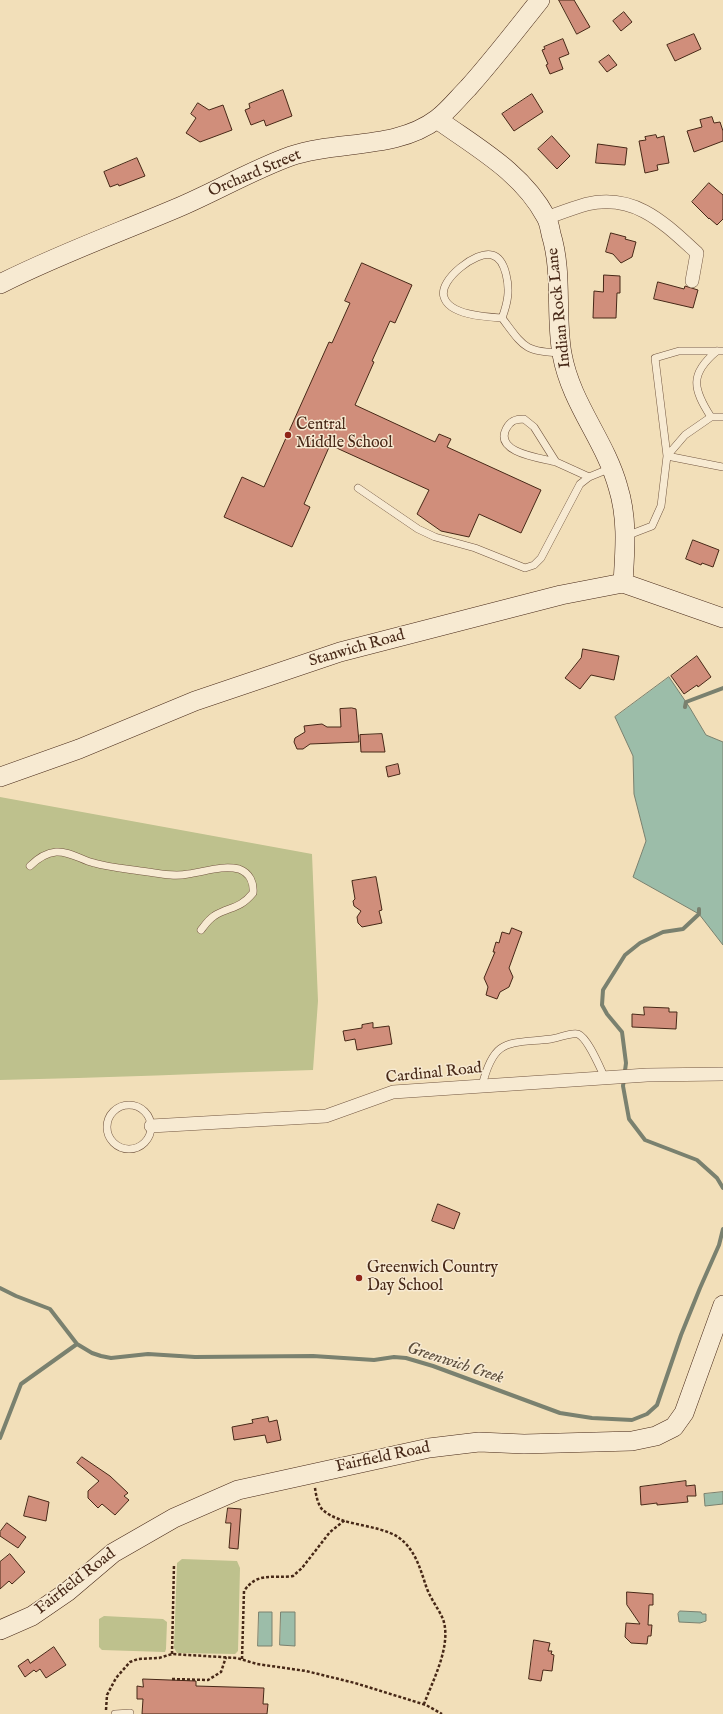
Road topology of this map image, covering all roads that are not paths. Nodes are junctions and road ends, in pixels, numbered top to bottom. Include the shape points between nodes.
1 (540, 0) edge
2 (437, 119) junction
3 (546, 218) junction
4 (692, 281) dead end
5 (0, 284) edge
6 (502, 318) junction
7 (720, 351) edge
8 (562, 353) junction
9 (711, 417) junction
10 (723, 417) edge
11 (667, 456) junction
12 (556, 462) junction
13 (723, 467) edge
14 (611, 468) junction
15 (589, 476) junction
16 (358, 488) dead end
17 (626, 537) junction
18 (623, 583) junction
19 (723, 618) edge
20 (0, 777) edge
21 (30, 866) dead end
22 (201, 930) dead end
23 (723, 1074) edge
24 (605, 1078) junction
25 (482, 1086) junction
26 (151, 1126) junction
27 (723, 1305) edge
28 (0, 1630) edge
29 (130, 1713) dead end
30 (115, 1714) edge

1 - 2 street, Orchard Street via 481,73
2 - 3 street, Indian Rock Lane via 508,169 532,195
2 - 5 street, Orchard Street via 393,138 322,148 290,156 191,202 55,258
3 - 4 street via 589,204 607,202 623,203 644,210 697,253
3 - 8 street, Indian Rock Lane via 558,264 558,311
6 - 6 lane via 467,313 451,306 444,297 444,288 452,276 467,262 484,254 500,259 506,272 508,304
6 - 8 lane via 526,347 533,351
7 - 9 lane via 705,361 698,372 696,384 700,400
7 - 11 lane via 679,351 655,358
8 - 14 street, Indian Rock Lane via 575,398
9 - 10 lane
9 - 11 lane via 685,435
11 - 13 lane
11 - 17 lane via 661,506 652,526
12 - 12 lane via 534,427 524,419 516,419 508,424 505,432 506,443 510,448 518,453
12 - 15 lane
14 - 15 lane
14 - 17 street, Indian Rock Lane via 620,494 626,522
15 - 16 lane via 580,484 541,558 534,565 525,568 418,529
17 - 18 street, Indian Rock Lane
18 - 19 street
18 - 20 street, Stanwich Road via 561,595 351,649 194,701 79,749
21 - 22 lane via 42,856 66,852 92,863 151,872 178,875 215,868 239,870 247,874 254,887 253,893 238,906 215,915
23 - 24 street, Cardinal Road
24 - 25 street, Cardinal Road
24 - 25 lane via 586,1040 579,1034 572,1034 507,1044 495,1052
25 - 26 street, Cardinal Road via 393,1092 326,1116
26 - 26 lane via 150,1119 134,1105 119,1107 113,1112 108,1125 111,1139 122,1147 129,1148 142,1144 150,1133
27 - 28 street, Fairfield Road via 684,1412 674,1427 656,1436 632,1441 524,1444 478,1442 428,1448 238,1490 174,1518 113,1553 67,1592 32,1616
29 - 30 lane

